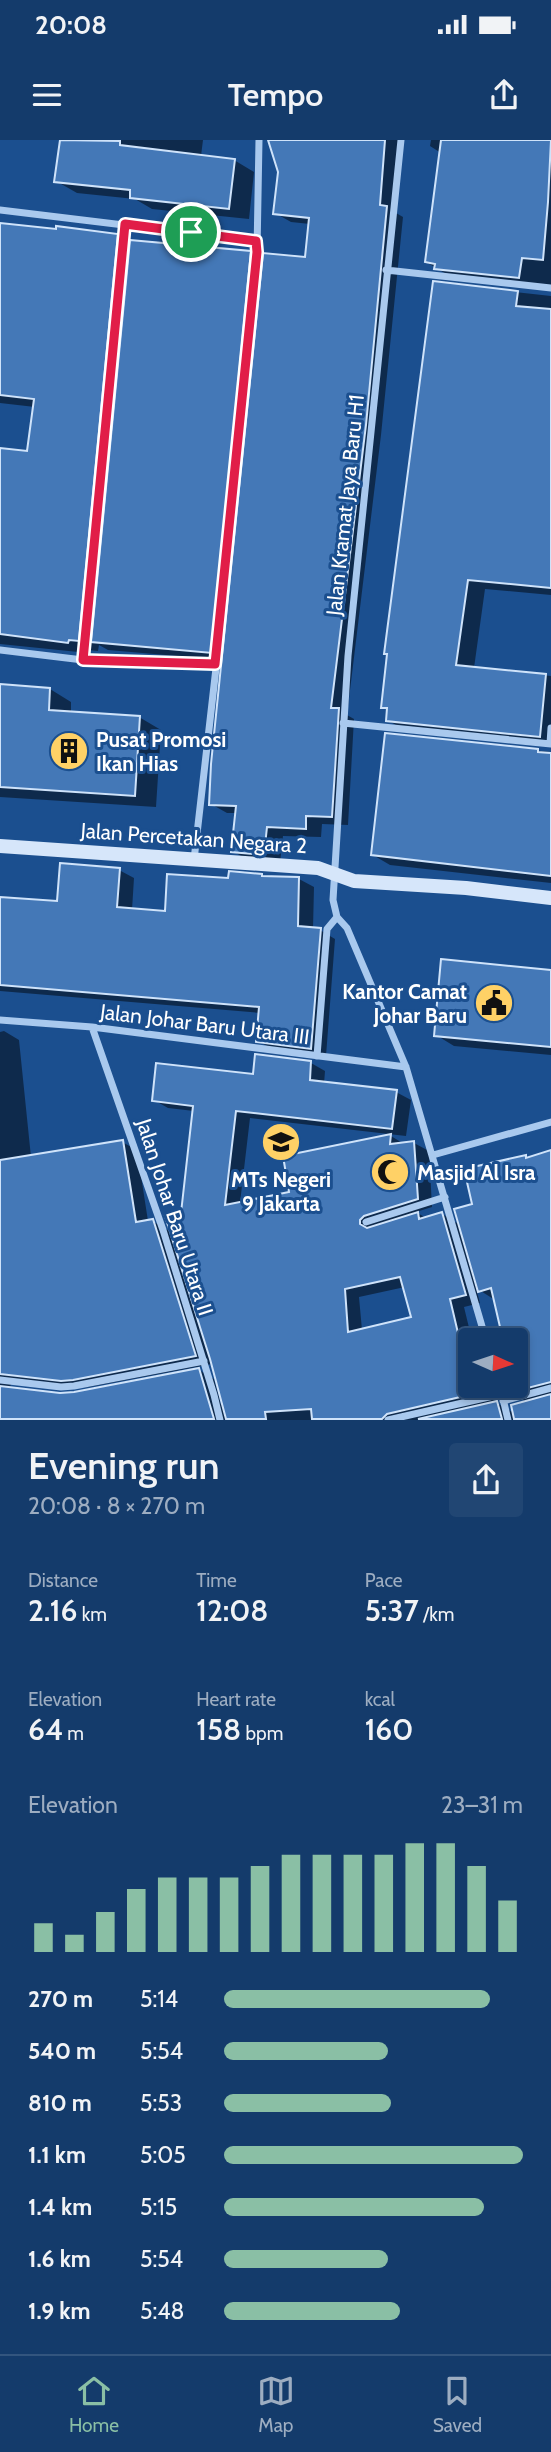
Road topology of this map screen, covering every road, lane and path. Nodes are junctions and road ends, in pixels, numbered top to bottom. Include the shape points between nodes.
1 (258, 140) edge
2 (401, 140) edge
3 (0, 210) edge
4 (125, 224) junction
5 (256, 241) junction
6 (386, 270) junction
7 (551, 288) edge
8 (0, 650) edge
9 (83, 660) junction
10 (215, 664) junction
11 (344, 723) junction
12 (551, 728) edge
13 (550, 744) edge
14 (0, 846) edge
15 (194, 860) junction
16 (334, 874) junction
17 (551, 898) edge
18 (337, 917) junction
19 (0, 1020) edge
20 (92, 1027) junction
21 (317, 1055) junction
22 (406, 1067) junction
23 (551, 1122) edge
24 (433, 1156) junction
25 (445, 1197) junction
26 (366, 1222) dead end
27 (483, 1328) edge
28 (204, 1361) junction
29 (0, 1380) edge
30 (551, 1388) edge
31 (528, 1391) edge
32 (484, 1398) edge
33 (503, 1398) edge
34 (220, 1419) edge
35 (388, 1419) edge
36 (508, 1419) edge

1 - 5 street
2 - 6 street, Jalan Kramat Jaya Baru H1
3 - 4 street
4 - 5 street
4 - 9 street
5 - 10 street
6 - 7 street
6 - 11 street, Jalan Kramat Jaya Baru H1
8 - 9 street
9 - 10 street
10 - 15 street
11 - 13 street
11 - 16 street, Jalan Kramat Jaya Baru H1
12 - 13 street
14 - 15 street, Jalan Percetakan Negara 2
15 - 16 street, Jalan Percetakan Negara 2 via 318,868
16 - 17 street, Jalan Percetakan Negara 2 via 354,881
16 - 18 street, Jalan Kramat Jaya Baru H1
18 - 21 street via 327,929
18 - 22 street via 347,928
19 - 20 street, Jalan Johar Baru Utara III
20 - 21 street, Jalan Johar Baru Utara III
20 - 28 street, Jalan Johar Baru Utara II
21 - 22 street, Jalan Johar Baru Utara III
22 - 24 street
23 - 24 street
24 - 25 street
25 - 26 street
25 - 27 street
28 - 29 street via 74,1386
28 - 34 street, Jalan Johar Baru Utara II
30 - 31 street
32 - 35 street
33 - 36 street

